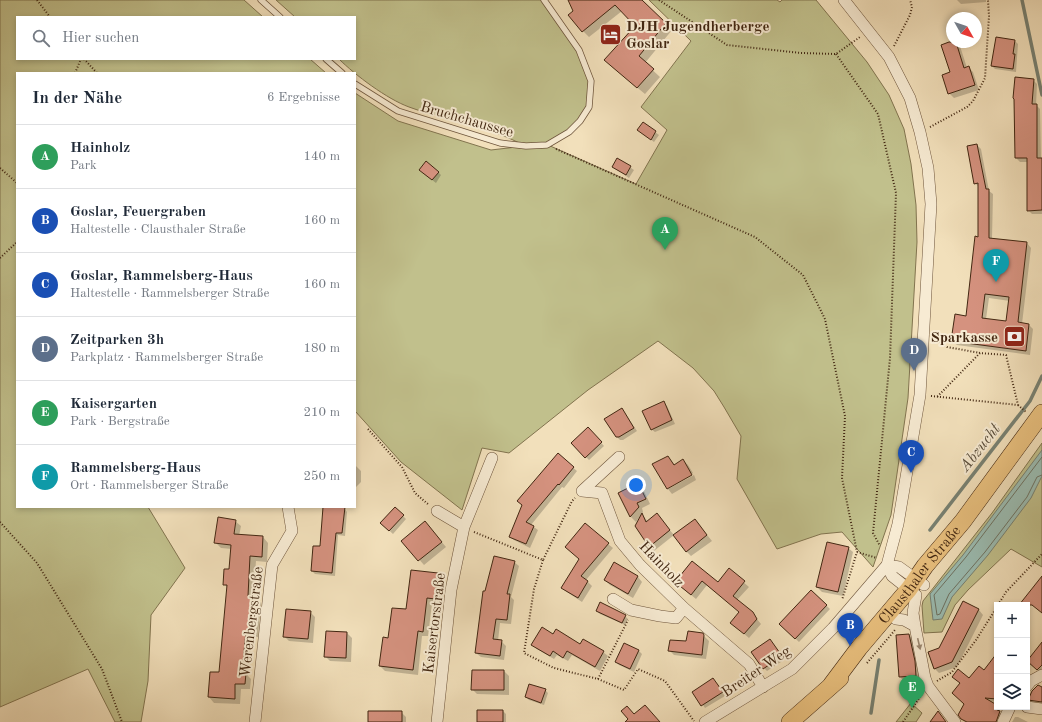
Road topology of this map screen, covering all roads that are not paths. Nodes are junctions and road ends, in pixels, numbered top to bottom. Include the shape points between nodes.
1 (261, 0) edge
2 (544, 0) edge
3 (844, 0) edge
4 (279, 16) edge
5 (327, 60) edge
6 (341, 72) edge
7 (356, 85) edge
8 (1034, 412) edge
9 (619, 457) dead end
10 (492, 458) dead end
11 (288, 508) edge
12 (437, 511) road end
13 (464, 527) junction
14 (888, 563) junction
15 (916, 587) junction
16 (613, 598) dead end
17 (684, 608) junction
18 (896, 619) junction
19 (915, 626) junction
20 (1042, 675) edge
21 (1030, 682) edge
22 (832, 684) junction
23 (763, 687) junction
24 (1030, 707) edge
25 (1042, 709) edge
26 (1009, 710) edge
27 (255, 722) edge
28 (438, 722) edge
29 (705, 722) edge
30 (790, 722) edge
31 (955, 722) edge
32 (1003, 722) edge

1 - 4 lane
2 - 7 lane, Bruchchaussee via 579,50 591,81 589,107 580,121 570,132 547,145 526,146 500,142 398,111
3 - 14 street via 889,57 910,98 928,168 931,204 920,395 898,524
5 - 6 lane
8 - 15 main road, Clausthaler Straße via 963,521 924,566
9 - 17 street, Hainholz via 582,491 602,493 620,541 640,565
10 - 13 street, Kaisertorstraße
11 - 27 street, Werenbergstraße via 292,531 272,565
12 - 13 street
13 - 28 street, Kaisertorstraße via 451,590
14 - 15 street via 892,576
14 - 23 street, Breiter Weg via 833,628 792,669
15 - 18 main road, Clausthaler Straße
15 - 19 street via 913,613
15 - 22 main road, Clausthaler Straße via 859,648
16 - 17 street, Hainholz via 631,610 660,616 676,618
17 - 23 street, Hainholz via 749,664
18 - 19 street
18 - 22 main road, Clausthaler Straße via 866,655
19 -> 31 street via 928,686
20 - 21 street
22 - 30 main road, Clausthaler Straße
23 - 29 street, Breiter Weg
24 - 25 street
26 - 32 street

